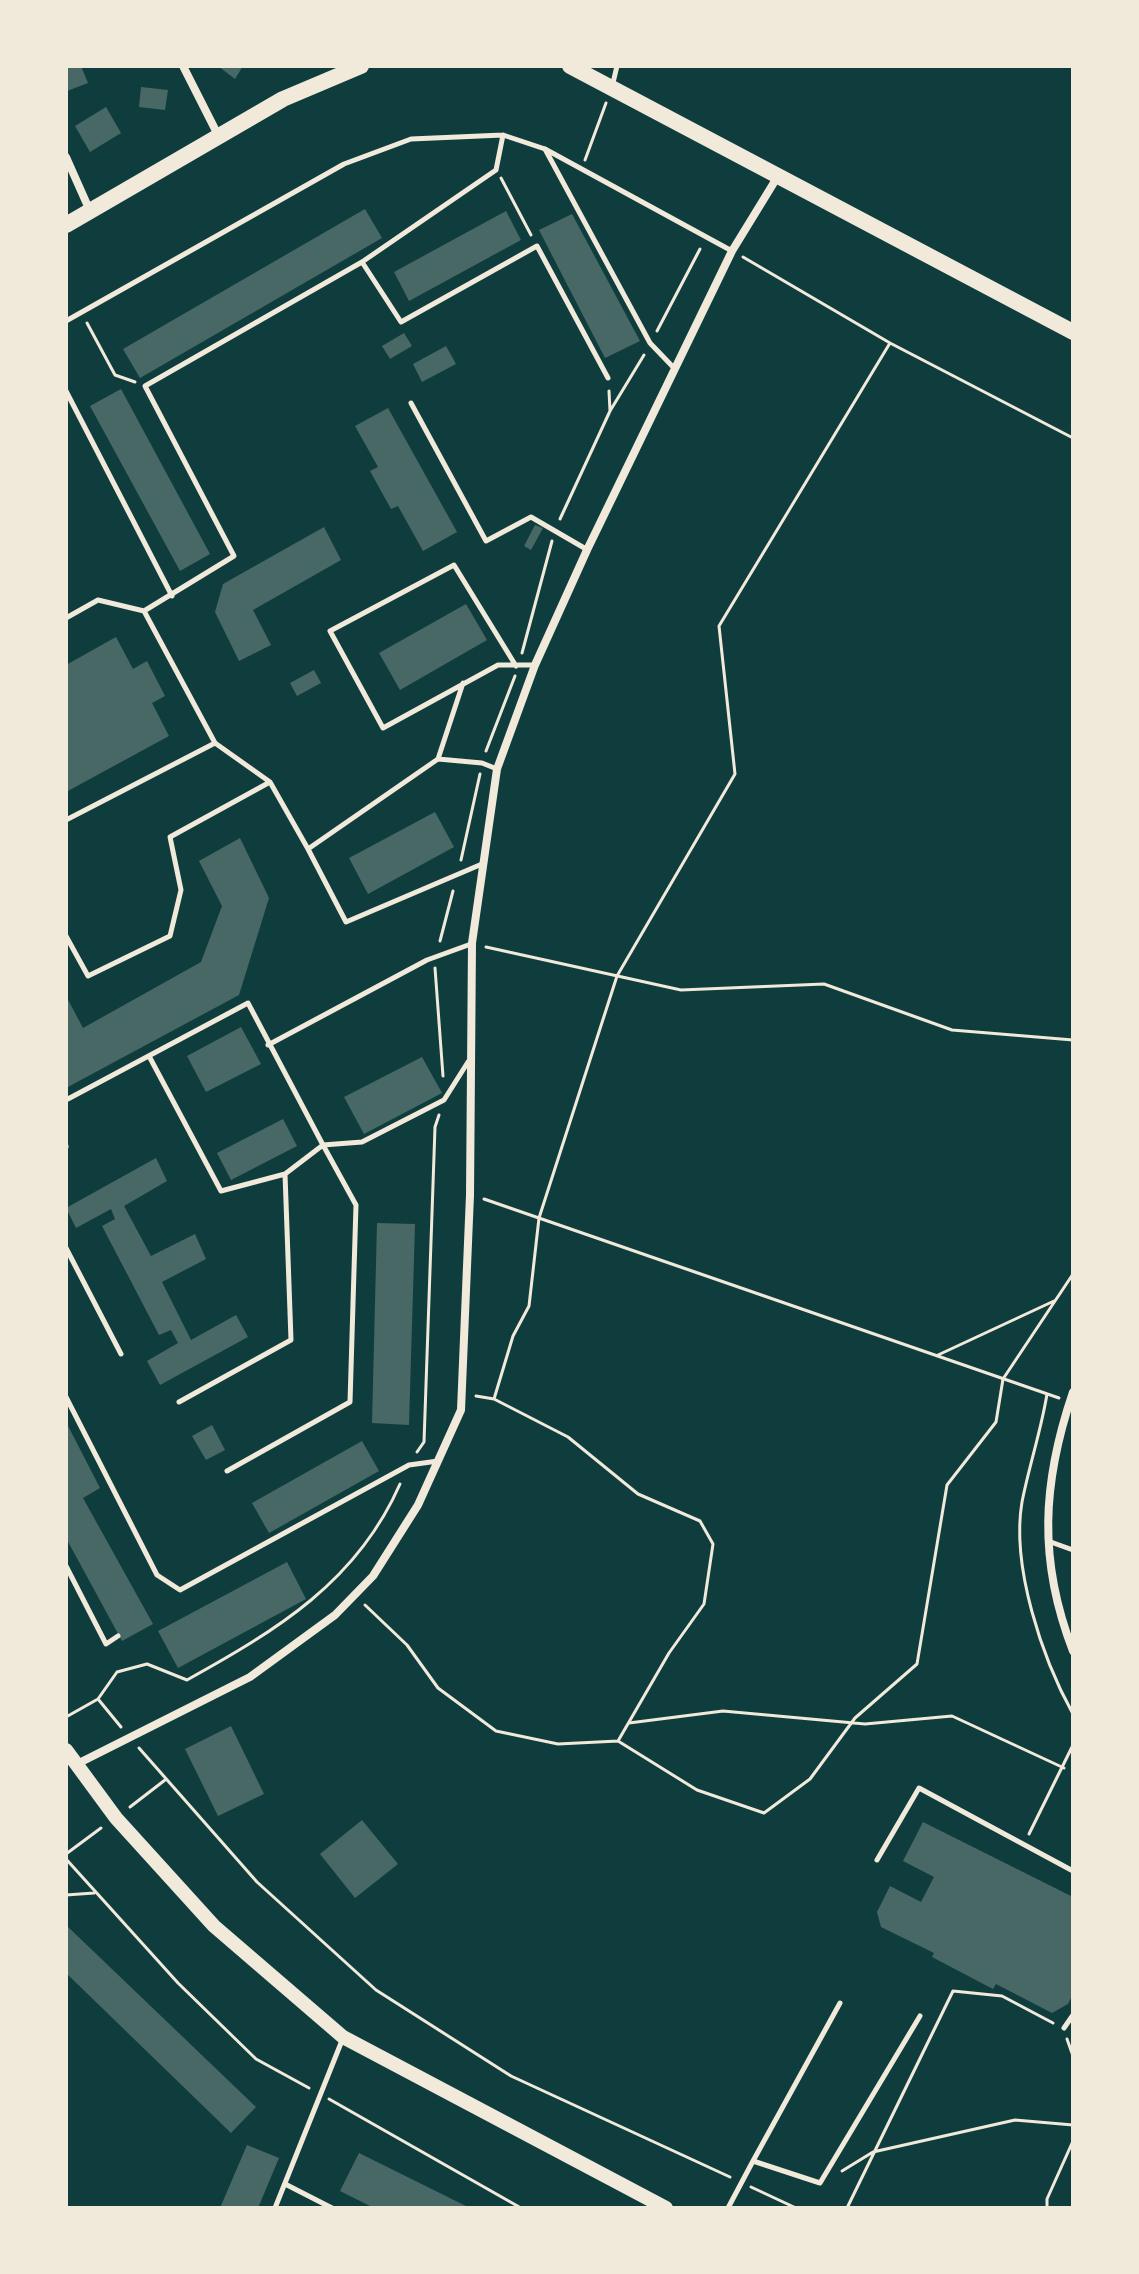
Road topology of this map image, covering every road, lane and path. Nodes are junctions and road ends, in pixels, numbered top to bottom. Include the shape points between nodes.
1 (183, 66) edge
2 (570, 66) edge
3 (617, 66) edge
4 (350, 67) edge
5 (612, 88) junction
6 (218, 135) junction
7 (503, 135) junction
8 (545, 149) junction
9 (66, 157) edge
10 (583, 167) junction
11 (496, 170) junction
12 (778, 176) junction
13 (91, 212) junction
14 (66, 225) edge
15 (707, 236) junction
16 (537, 246) junction
17 (732, 251) junction
18 (362, 262) junction
19 (82, 312) junction
20 (66, 321) edge
21 (1073, 332) edge
22 (650, 343) junction
23 (890, 343) junction
24 (674, 368) junction
25 (608, 378) joint
26 (145, 386) junction
27 (66, 391) edge
28 (411, 403) dead end
29 (610, 411) junction
30 (1073, 438) edge
31 (556, 529) junction
32 (587, 550) junction
33 (172, 596) junction
34 (144, 611) junction
35 (66, 618) edge
36 (535, 665) junction
37 (517, 666) junction
38 (464, 682) junction
39 (215, 743) junction
40 (438, 759) junction
41 (482, 763) junction
42 (497, 769) junction
43 (270, 782) junction
44 (66, 820) edge
45 (308, 849) junction
46 (482, 864) junction
47 (457, 876) junction
48 (66, 936) edge
49 (472, 943) junction
50 (435, 959) junction
51 (617, 976) junction
52 (1073, 1040) edge
53 (268, 1045) junction
54 (149, 1056) junction
55 (468, 1062) junction
56 (66, 1100) edge
57 (444, 1100) junction
58 (323, 1145) junction
59 (285, 1174) junction
60 (470, 1195) junction
61 (539, 1218) junction
62 (66, 1248) edge
63 (1073, 1274) edge
64 (1055, 1301) junction
65 (121, 1354) dead end
66 (938, 1355) junction
67 (1003, 1379) junction
68 (461, 1394) junction
69 (66, 1397) edge
70 (1072, 1398) edge
71 (494, 1399) junction
72 (179, 1402) dead end
73 (438, 1461) junction
74 (409, 1465) junction
75 (227, 1471) dead end
76 (1046, 1540) junction
77 (1073, 1550) edge
78 (66, 1566) edge
79 (354, 1595) junction
80 (118, 1636) dead end
81 (1073, 1651) edge
82 (98, 1699) junction
83 (66, 1717) edge
84 (628, 1723) junction
85 (852, 1723) junction
86 (129, 1736) junction
87 (618, 1741) junction
88 (1073, 1745) edge
89 (66, 1750) edge
90 (74, 1765) junction
91 (1064, 1768) junction
92 (1023, 1844) junction
93 (66, 1859) edge
94 (877, 1860) dead end
95 (1073, 1871) edge
96 (94, 1893) junction
97 (66, 1895) edge
98 (840, 2003) dead end
99 (1073, 2015) edge
100 (920, 2016) dead end
101 (1064, 2028) junction
102 (343, 2037) junction
103 (1073, 2056) edge
104 (318, 2093) junction
105 (1073, 2125) edge
106 (1073, 2141) edge
107 (873, 2152) junction
108 (753, 2161) junction
109 (742, 2182) junction
110 (820, 2183) junction
111 (287, 2185) junction
112 (275, 2208) edge
113 (332, 2208) edge
114 (521, 2208) edge
115 (666, 2208) edge
116 (728, 2208) edge
117 (796, 2208) edge
118 (847, 2208) edge
119 (1047, 2208) edge

1 - 6 street
2 - 5 main road
3 - 5 lane
4 - 6 main road
5 - 10 path
5 - 12 main road
6 - 13 main road
7 - 8 lane
7 - 11 lane
7 - 19 lane via 411,139 344,164
8 - 10 lane
8 - 22 lane
9 - 13 street
10 - 15 lane
11 - 16 path
11 - 18 lane
12 - 17 street
12 - 21 main road
13 - 14 main road
15 - 17 lane
15 - 22 path
16 - 18 lane via 401,322
16 - 25 lane
17 - 23 path
17 - 24 street
18 - 26 lane
19 - 20 lane
19 - 26 path via 115,375
22 - 24 lane
22 - 29 path
23 - 30 path
23 - 51 path via 719,626 735,774
24 - 32 street
25 - 29 path
26 - 33 lane via 234,556
27 - 33 lane
28 - 31 lane via 486,541 531,517
29 - 31 path
31 - 32 lane
31 - 37 path
32 - 36 street
33 - 34 lane
34 - 35 lane via 98,600
34 - 39 lane
36 - 37 lane
36 - 42 street
37 - 38 lane via 498,665
37 - 38 lane via 454,565 330,631 383,728
37 - 41 path
38 - 40 lane
39 - 43 lane
39 - 44 lane
40 - 41 lane
40 - 45 lane
41 - 42 lane
41 - 47 path
42 - 46 street
43 - 45 lane
43 - 48 lane via 170,837 181,890 170,936 88,976
45 - 47 lane via 346,922
46 - 47 lane
46 - 49 street
47 - 50 path
49 - 50 lane
49 - 51 path
49 - 55 street
50 - 53 lane
50 - 57 path
51 - 52 path via 681,990 824,984 952,1030
51 - 61 path
53 - 54 lane via 248,1003
53 - 58 lane
54 - 56 lane
54 - 59 lane via 221,1191
55 - 57 lane
55 - 60 street
57 - 58 lane via 362,1142
57 - 74 path via 435,1127 424,1442
58 - 59 lane
58 - 75 lane via 356,1205 350,1402
59 - 72 lane via 291,1340
60 - 61 path
60 - 68 street
61 - 66 path
61 - 71 path via 529,1306 513,1336
62 - 65 lane
63 - 64 path
64 - 66 path
64 - 67 path
66 - 67 path
67 - 70 path
67 - 85 path via 996,1422 947,1485 917,1664
68 - 71 path
68 - 73 street via 461,1410
69 - 74 lane via 157,1575 180,1590
70 - 76 street via 1053,1461
71 - 84 path via 568,1437 638,1494 700,1521 713,1544 704,1604
73 - 74 lane
73 - 79 street via 418,1505 373,1576
74 - 82 path via 391,1505 321,1596 264,1638 187,1680 147,1664 117,1672
76 - 77 lane
76 - 81 street via 1056,1608
78 - 80 lane via 106,1644
79 - 86 street via 250,1677
79 - 87 path via 407,1645 438,1688 496,1731 558,1744
82 - 83 path
82 - 86 path
84 - 85 path via 723,1711
84 - 87 path
85 - 87 path via 810,1779 764,1813 697,1790
85 - 91 path via 952,1716
86 - 90 street
86 - 109 path via 257,1882 376,1990 511,2076
88 - 91 path
89 - 90 main road
90 - 102 main road via 214,1926
91 - 92 path
92 - 94 lane via 919,1788
92 - 95 lane
93 - 96 path
96 - 97 path
96 - 104 path via 256,2059
98 - 108 lane
99 - 101 lane
100 - 110 lane
101 - 103 path
101 - 107 path via 1002,1996 953,1991
102 - 104 lane
102 - 115 main road
104 - 111 lane
104 - 114 path
105 - 107 path via 1015,2120
106 - 119 path
107 - 110 path
107 - 118 path
108 - 109 lane
108 - 110 lane
109 - 116 lane
109 - 117 path
111 - 112 lane
111 - 113 lane

